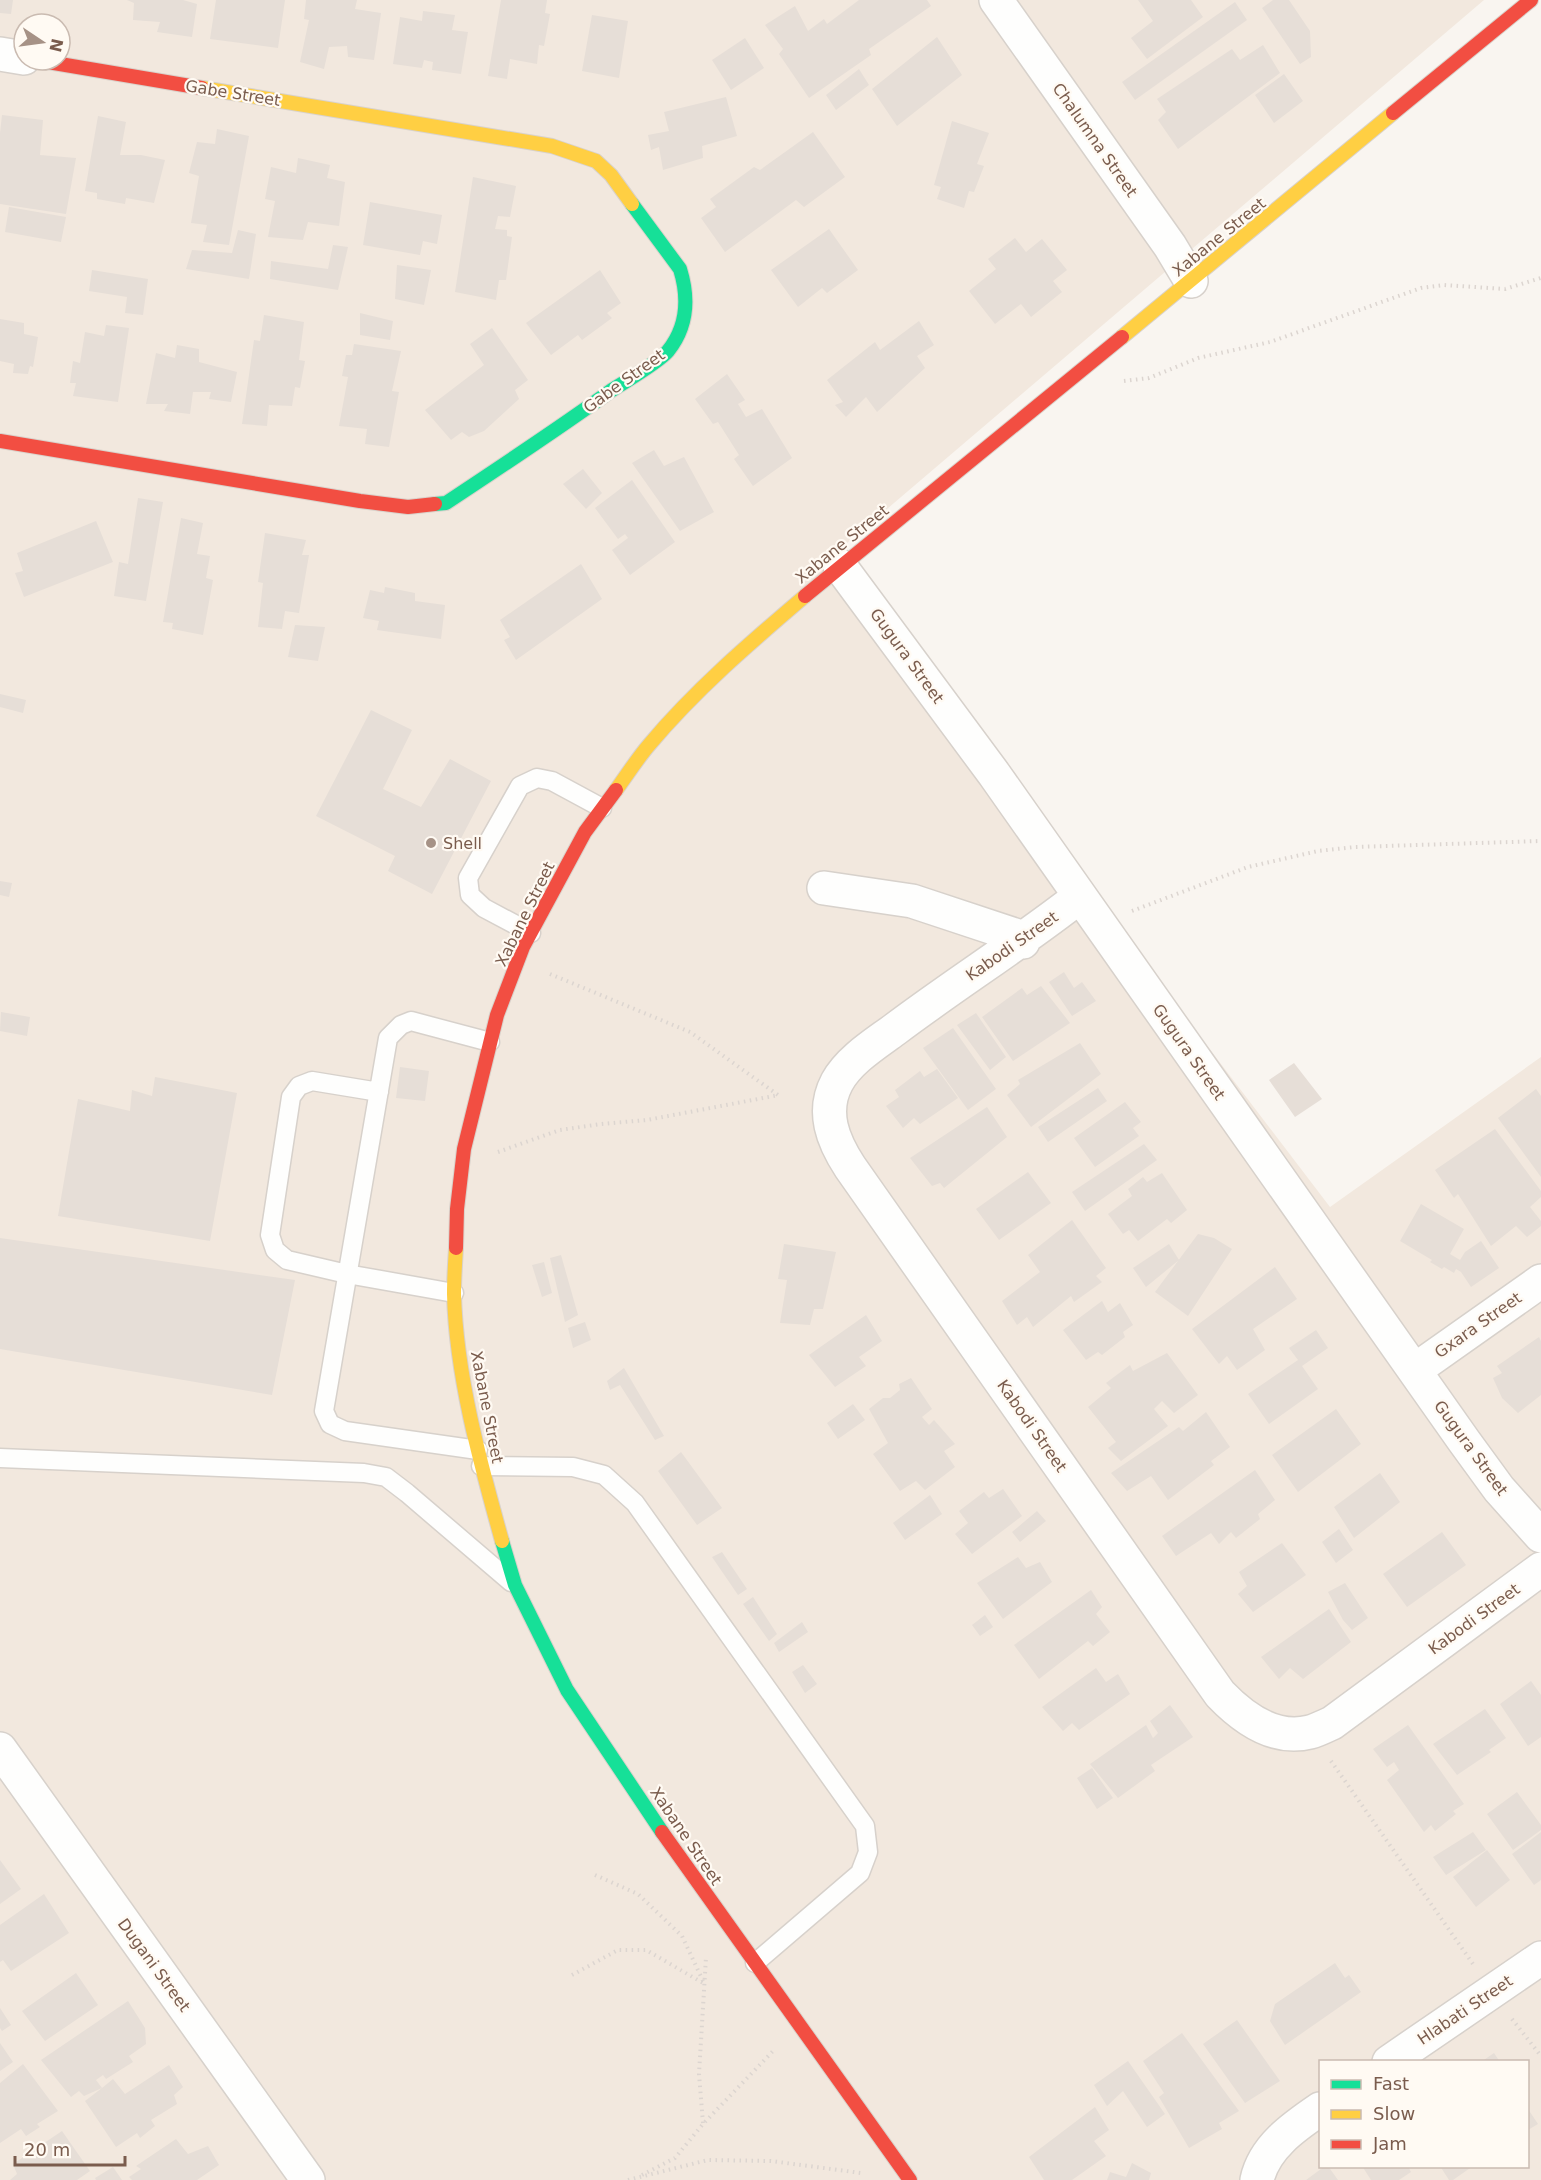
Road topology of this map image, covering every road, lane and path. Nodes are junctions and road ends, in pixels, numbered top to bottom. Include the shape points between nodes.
1 (996, 0) edge
2 (1532, 0) edge
3 (72, 66) edge
4 (1541, 278) edge
5 (1191, 281) junction
6 (1119, 382) dead end
7 (0, 441) edge
8 (840, 566) junction
9 (602, 808) junction
10 (1541, 842) edge
11 (824, 888) dead end
12 (1079, 897) junction
13 (1098, 923) junction
14 (531, 933) junction
15 (1023, 940) junction
16 (519, 960) junction
17 (490, 1042) junction
18 (379, 1092) junction
19 (462, 1165) junction
20 (347, 1274) junction
21 (1541, 1281) edge
22 (454, 1293) junction
23 (1414, 1370) junction
24 (0, 1458) edge
25 (479, 1458) junction
26 (1541, 1536) edge
27 (1541, 1569) edge
28 (515, 1585) junction
29 (1311, 1732) junction
30 (0, 1749) edge
31 (595, 1875) dead end
32 (711, 1902) junction
33 (1541, 1958) edge
34 (755, 1963) junction
35 (572, 1975) dead end
36 (704, 1984) junction
37 (1492, 1991) junction
38 (799, 2025) junction
39 (1541, 2056) edge
40 (1390, 2060) edge
41 (1319, 2110) edge
42 (703, 2124) junction
43 (863, 2173) dead end
44 (308, 2180) edge
45 (631, 2180) edge
46 (910, 2180) edge
47 (1257, 2180) edge

1 - 5 street, Chalumna Street
2 - 5 street, Xabane Street
3 - 7 street, Gabe Street via 552,146 582,155 596,161 611,175 680,269 688,307 667,352 446,502 408,507 360,501
4 - 6 path via 1505,289 1444,285 1420,288 1270,342 1198,358 1149,378
5 - 8 street, Xabane Street
8 - 9 street, Xabane Street via 730,661 678,712
8 - 12 street, Gugura Street via 994,774
9 - 14 street, Xabane Street
9 - 14 lane via 552,781 537,778 520,786 508,806 468,878 470,895 484,908
10 - 13 path via 1318,851 1248,867
11 - 15 street via 912,901
12 - 13 street, Gugura Street
12 - 15 street, Kabodi Street
13 - 23 street, Gugura Street
14 - 16 street, Xabane Street
15 - 29 street, Kabodi Street via 911,1017 846,1070 836,1082 832,1098 832,1135 839,1151 1220,1694 1256,1724 1294,1734
16 - 17 street, Xabane Street
16 - 19 path via 690,1032 779,1095 647,1120 560,1130
17 - 18 lane via 411,1022 401,1025 388,1038
17 - 19 street, Xabane Street
18 - 20 lane
18 - 20 lane via 312,1081 299,1086 291,1097 270,1235 275,1250 287,1260
19 - 22 street, Xabane Street
20 - 22 lane
20 - 25 lane via 324,1411 330,1424 345,1431
21 - 23 street, Gxara Street
22 - 25 street, Xabane Street via 458,1346
23 - 26 street, Gugura Street via 1498,1489
24 - 28 lane via 386,1477
25 - 28 street, Xabane Street
25 - 34 lane via 573,1467 604,1475 635,1503 864,1826 868,1852 860,1872
27 - 29 street, Kabodi Street via 1352,1709
28 - 32 street, Xabane Street via 567,1689
29 - 37 path
30 - 44 street, Dugani Street
31 - 36 path via 638,1894 682,1936
32 - 34 street, Xabane Street
32 - 36 path
33 - 37 street, Hlabati Street
34 - 38 street, Xabane Street
35 - 36 path via 618,1950 646,1950
36 - 42 path via 699,2074
37 - 39 path
37 - 40 street, Hlabati Street
38 - 42 path
38 - 46 street, Xabane Street
41 - 47 street via 1292,2128 1272,2149
42 - 45 path via 675,2158
43 - 45 path via 771,2161 708,2160

